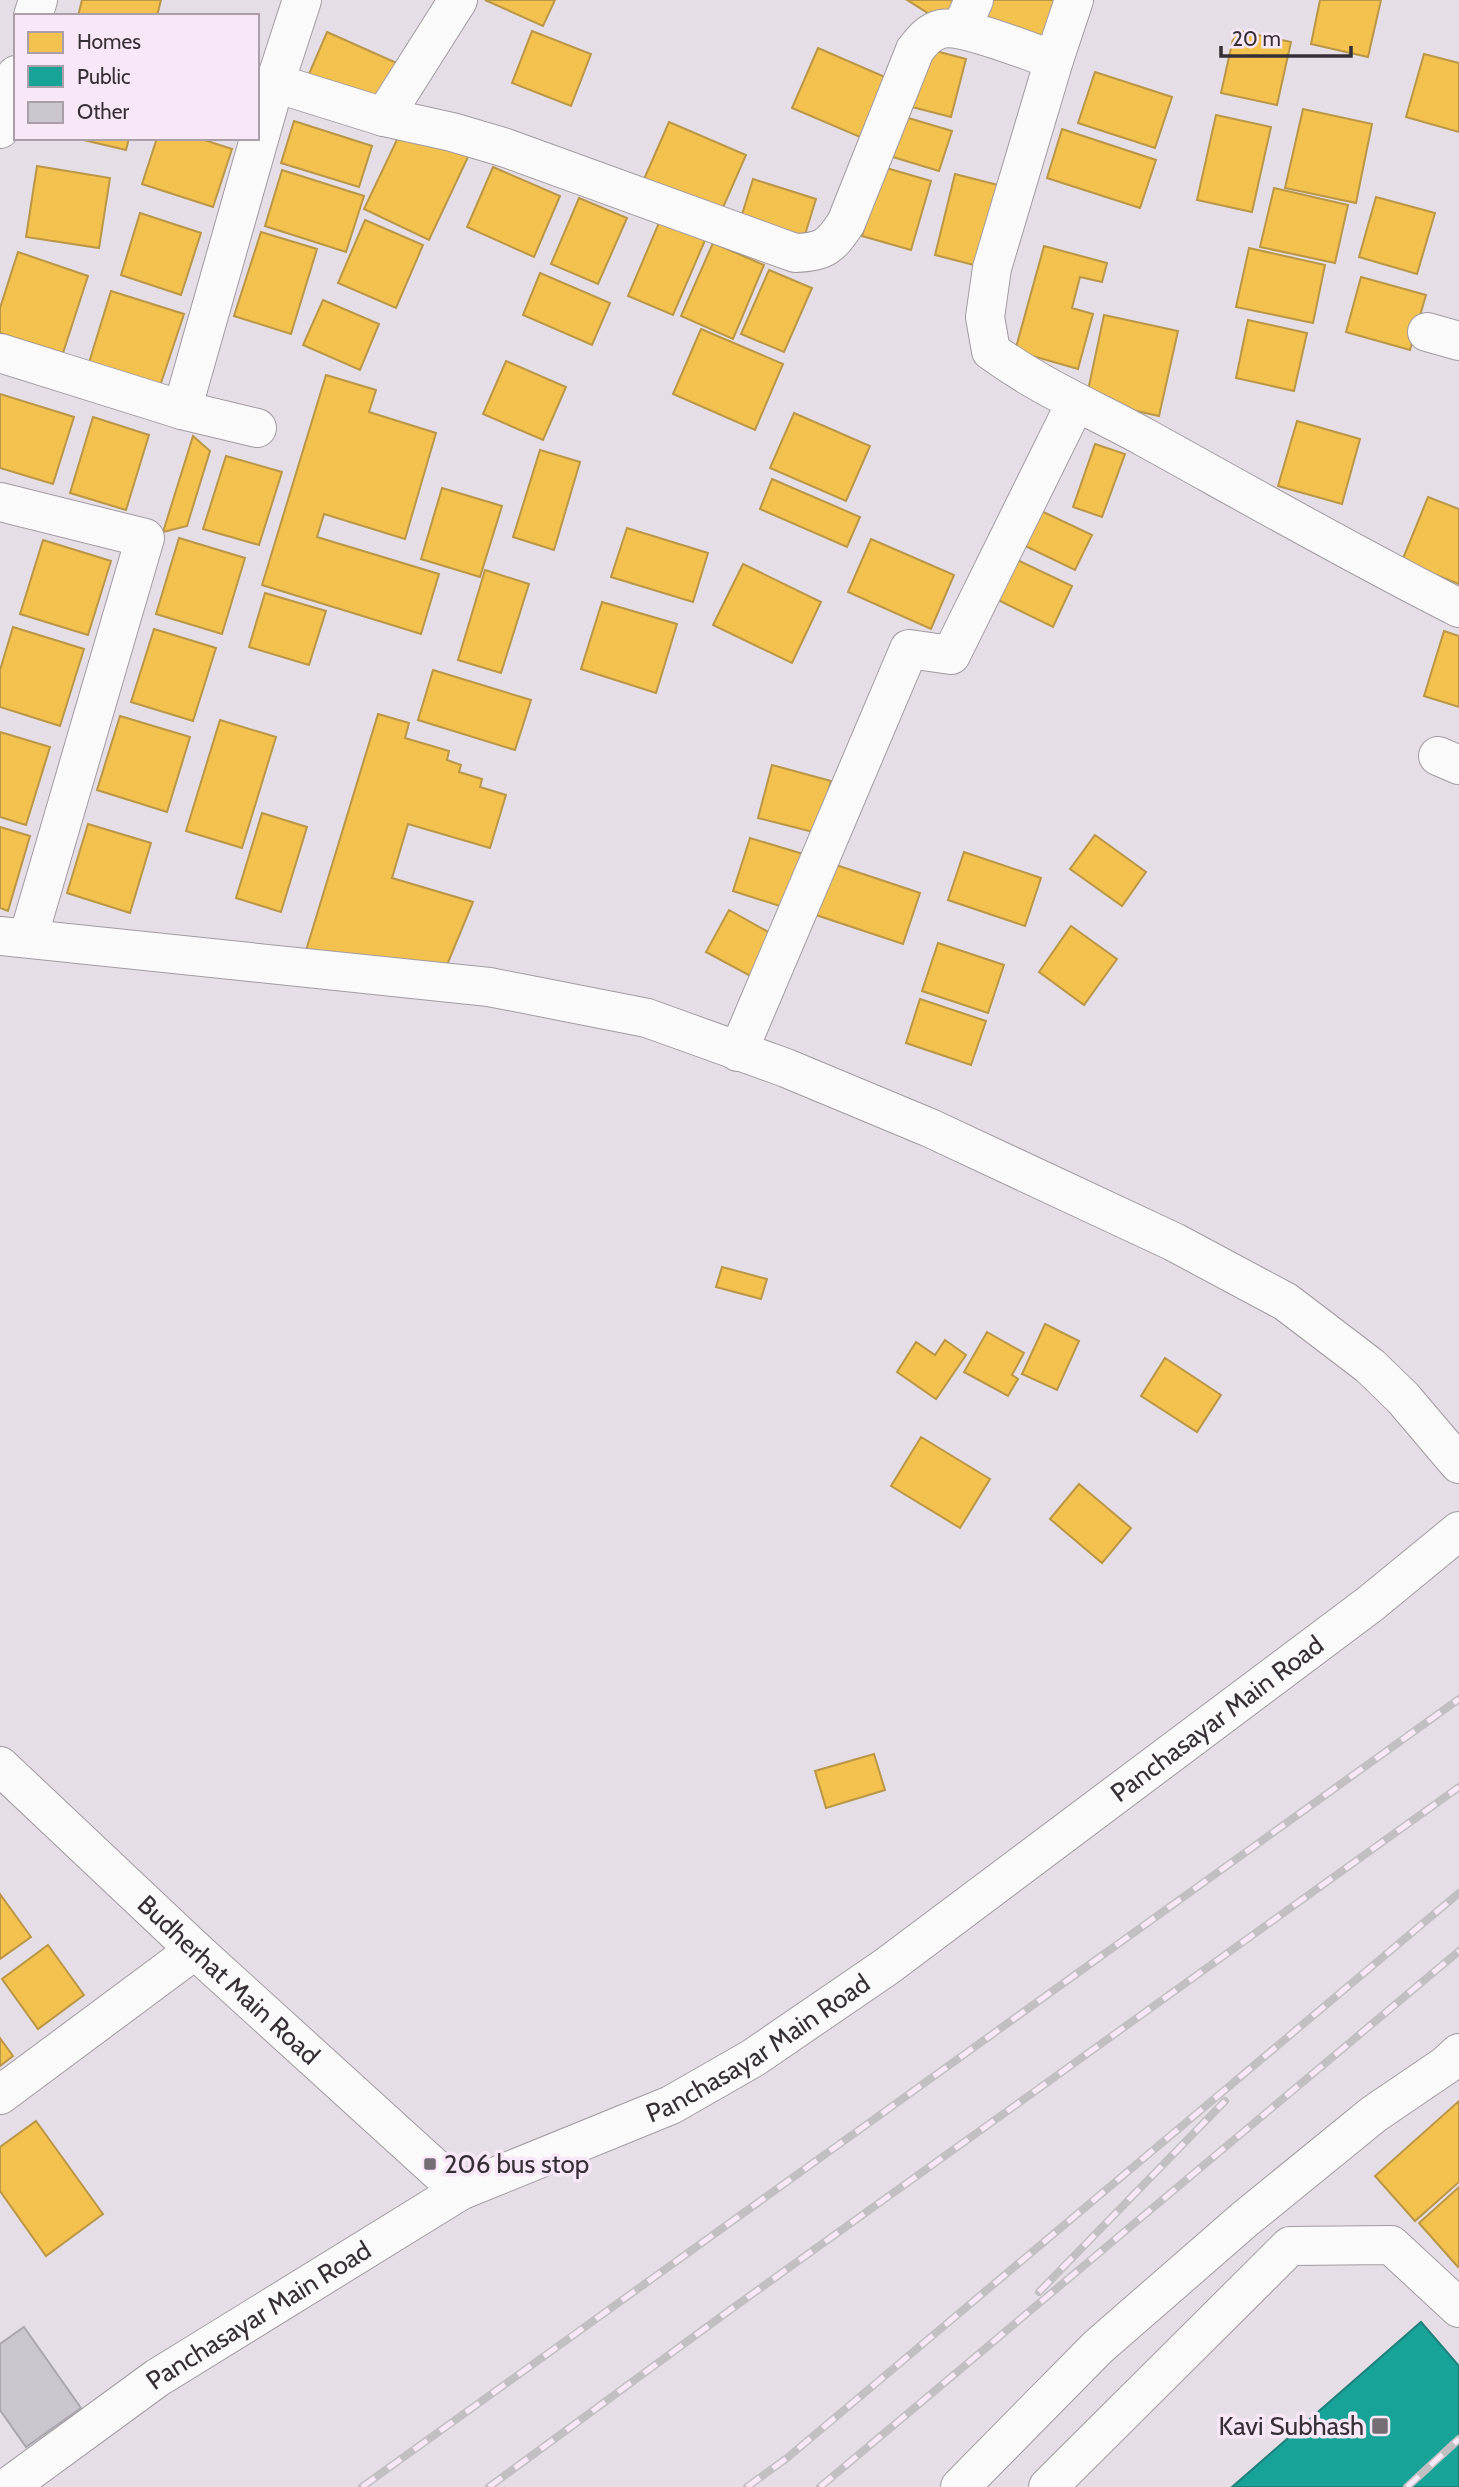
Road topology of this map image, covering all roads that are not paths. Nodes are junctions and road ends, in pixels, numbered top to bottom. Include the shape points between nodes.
1 (302, 0) edge
2 (458, 0) edge
3 (1074, 0) edge
4 (967, 15) edge
5 (1054, 60) junction
6 (14, 82) edge
7 (275, 83) junction
8 (384, 117) junction
9 (0, 129) edge
10 (259, 139) edge
11 (259, 140) edge
12 (0, 353) edge
13 (1075, 404) junction
14 (182, 410) junction
15 (257, 428) dead end
16 (0, 502) edge
17 (1459, 608) edge
18 (14, 937) edge
19 (738, 1052) junction
20 (1459, 1464) edge
21 (1459, 1531) edge
22 (0, 1766) edge
23 (195, 1950) junction
24 (1459, 2053) edge
25 (0, 2095) edge
26 (460, 2191) junction
27 (1459, 2308) edge
28 (8, 2487) edge
29 (960, 2487) edge
30 (1048, 2487) edge

1 - 7 street
2 - 8 street
3 - 5 street
4 - 5 street
4 - 8 street via 928,35 915,50 846,223 834,242 817,253 795,253 506,148
5 - 13 street via 992,268 985,317 991,351
6 - 9 street
7 - 8 street
7 - 10 street
11 - 14 street
12 - 14 street
13 - 17 street
13 - 19 street via 951,655 909,649
14 - 15 street
16 - 18 street via 145,538
18 - 19 street via 489,987 647,1018
19 - 20 street via 930,1128 1174,1242 1286,1302 1370,1366 1404,1398
21 - 26 street, Panchasayar Main Road via 1370,1604 886,1967 753,2058 671,2105
22 - 23 street, Budherhat Main Road
23 - 25 street
23 - 26 street, Budherhat Main Road
24 - 29 street via 1363,2122 1098,2347
26 - 28 street, Panchasayar Main Road via 157,2378
27 - 30 street via 1391,2245 1290,2246

